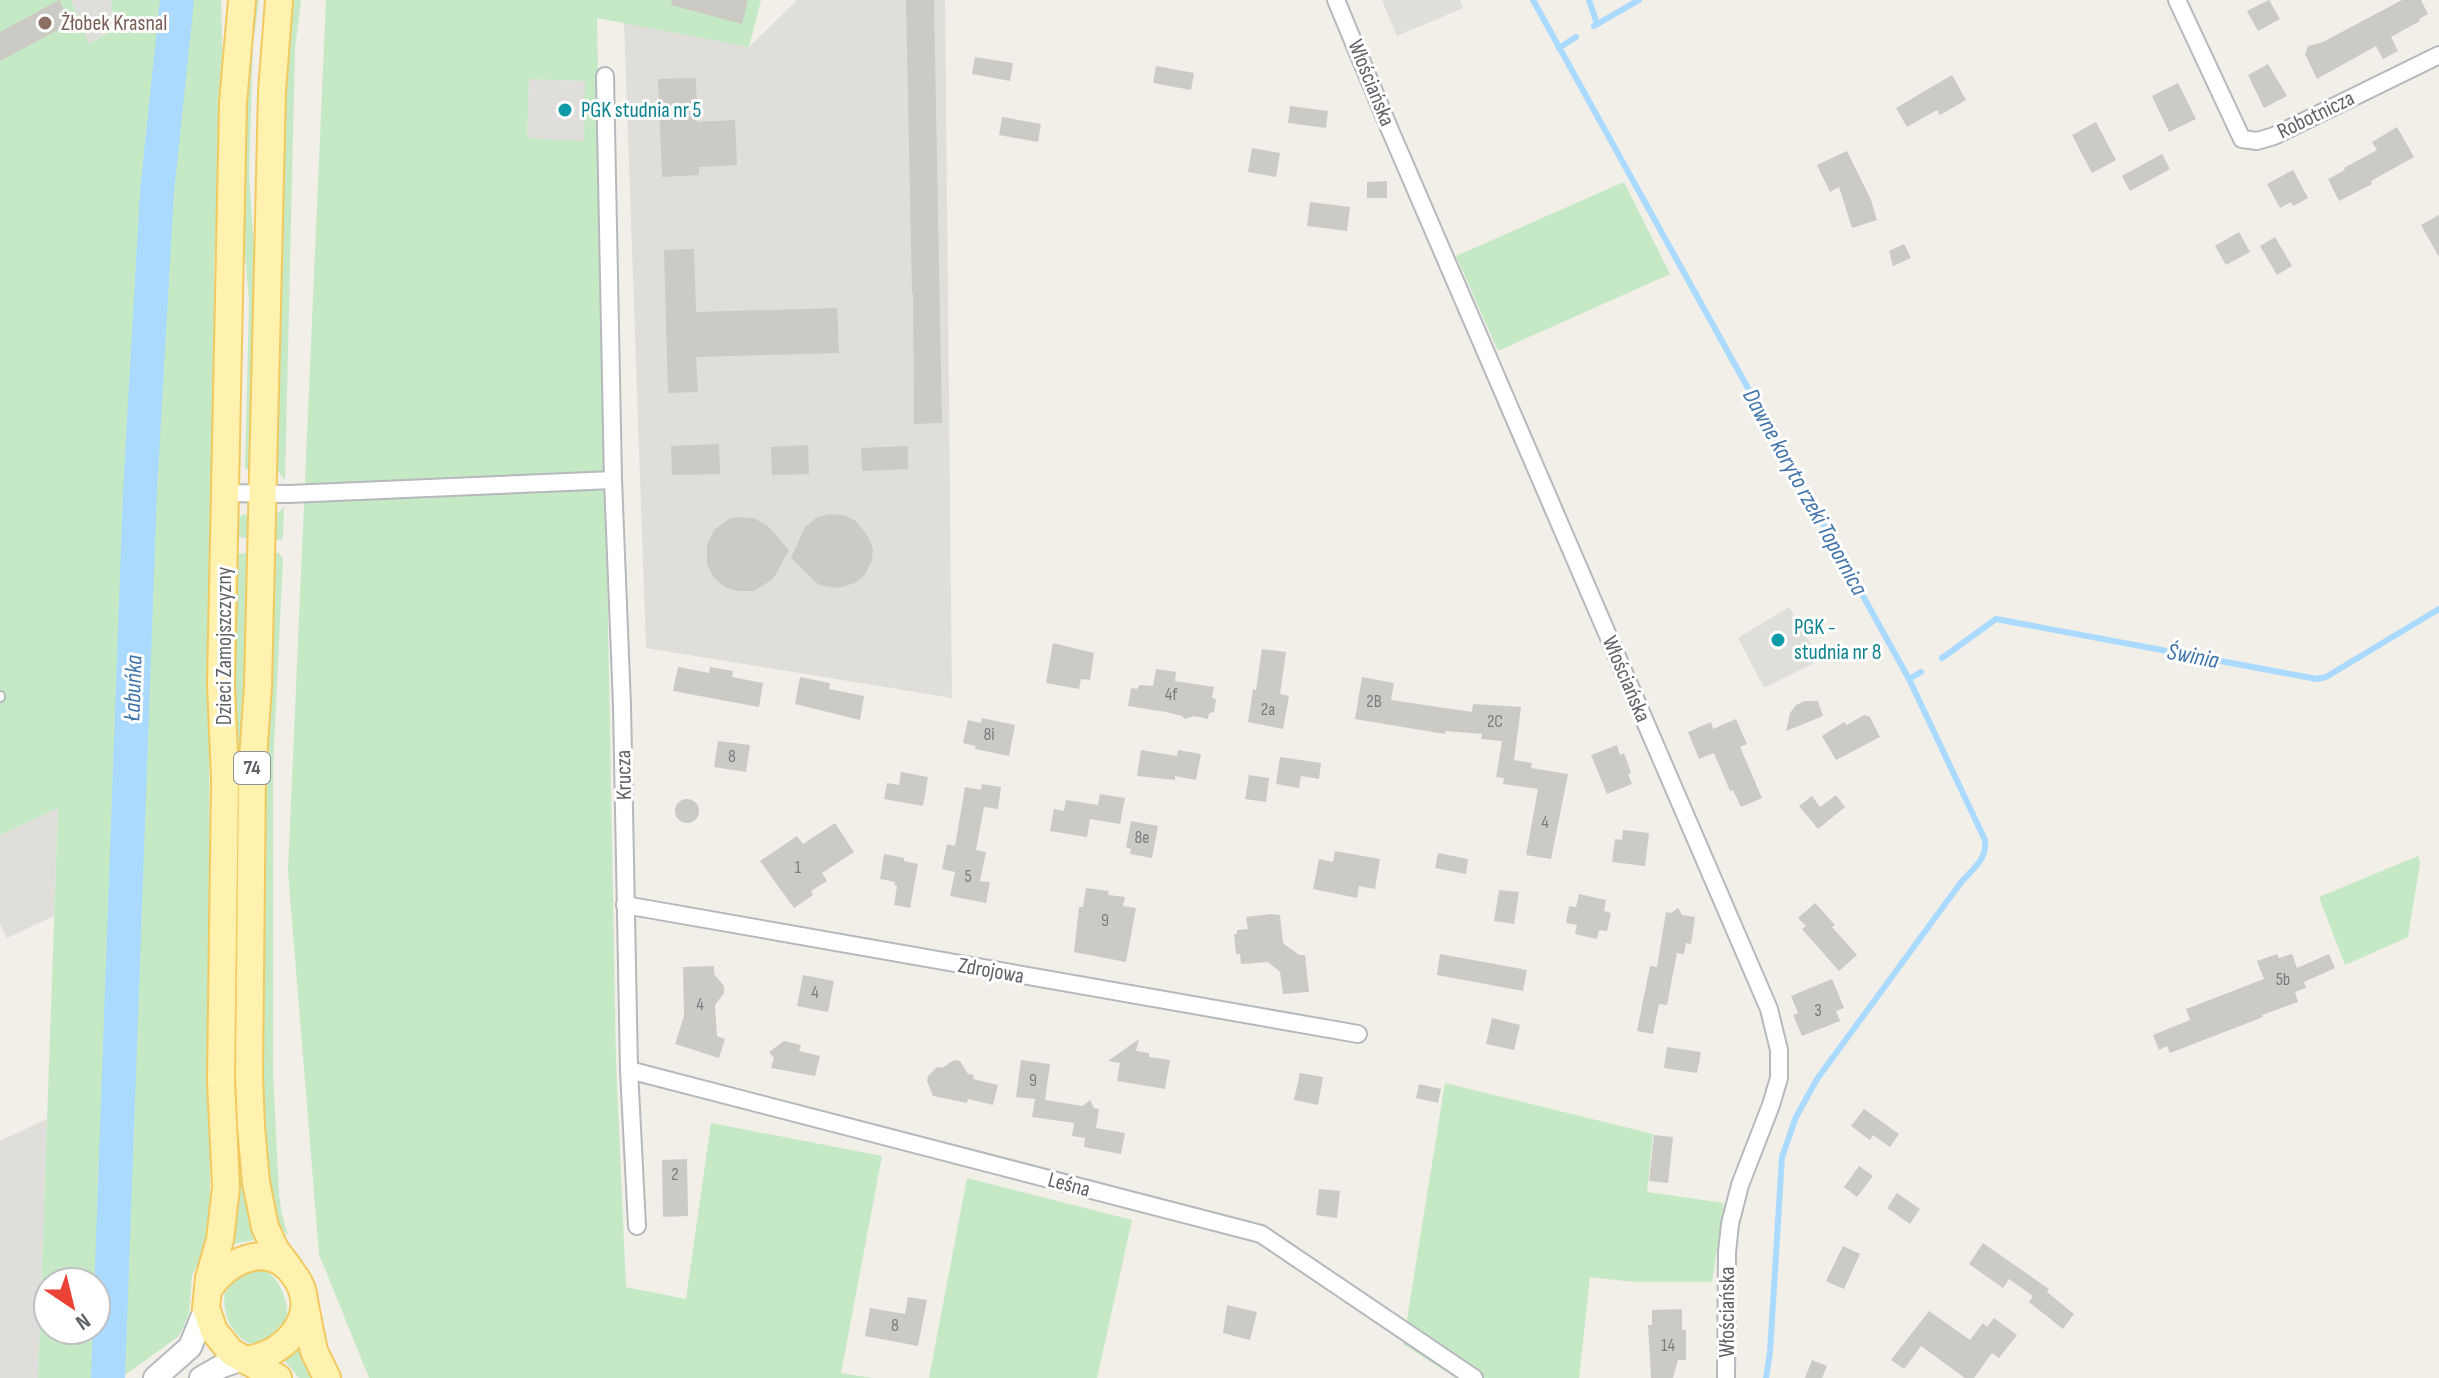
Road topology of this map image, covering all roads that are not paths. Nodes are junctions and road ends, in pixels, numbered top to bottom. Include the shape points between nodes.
1 (242, 0) edge
2 (279, 0) edge
3 (1336, 0) edge
4 (2177, 0) edge
5 (2439, 55) edge
6 (605, 76) dead end
7 (613, 480) junction
8 (225, 493) junction
9 (263, 495) junction
10 (625, 905) junction
11 (1358, 1034) dead end
12 (629, 1070) junction
13 (637, 1226) dead end
14 (290, 1269) junction
15 (207, 1299) junction
16 (304, 1301) junction
17 (244, 1360) junction
18 (155, 1378) edge
19 (201, 1378) edge
20 (278, 1378) edge
21 (327, 1378) edge
22 (1474, 1378) edge
23 (1726, 1378) edge

1 - 8 main road, Dzieci Zamojszczyzny / 74 via 233,103
2 - 9 main road, Dzieci Zamojszczyzny / 74 via 272,92
3 - 23 street, Włościańska via 1769,1009 1779,1050 1779,1078 1730,1224
4 - 5 street, Robotnicza via 2242,139 2249,141 2274,136
6 - 7 street, Krucza
7 - 9 street
7 - 10 street, Krucza
8 - 9 street
8 - 15 main road, Dzieci Zamojszczyzny / 74 via 221,1081 226,1187
9 - 14 main road, Dzieci Zamojszczyzny / 74 via 252,773 250,1089 256,1182 265,1227
10 - 11 street, Zdrojowa
10 - 12 street, Krucza
12 - 13 street, Krucza
12 - 22 street, Leśna via 1261,1234
14 - 15 main road via 272,1259 250,1257 220,1273
14 - 16 main road, 74
15 - 17 main road via 209,1320 222,1343
15 - 18 main road via 190,1347
16 - 17 main road via 292,1337 271,1354
16 - 21 main road, 74 via 314,1351
17 - 19 main road
17 - 20 main road

